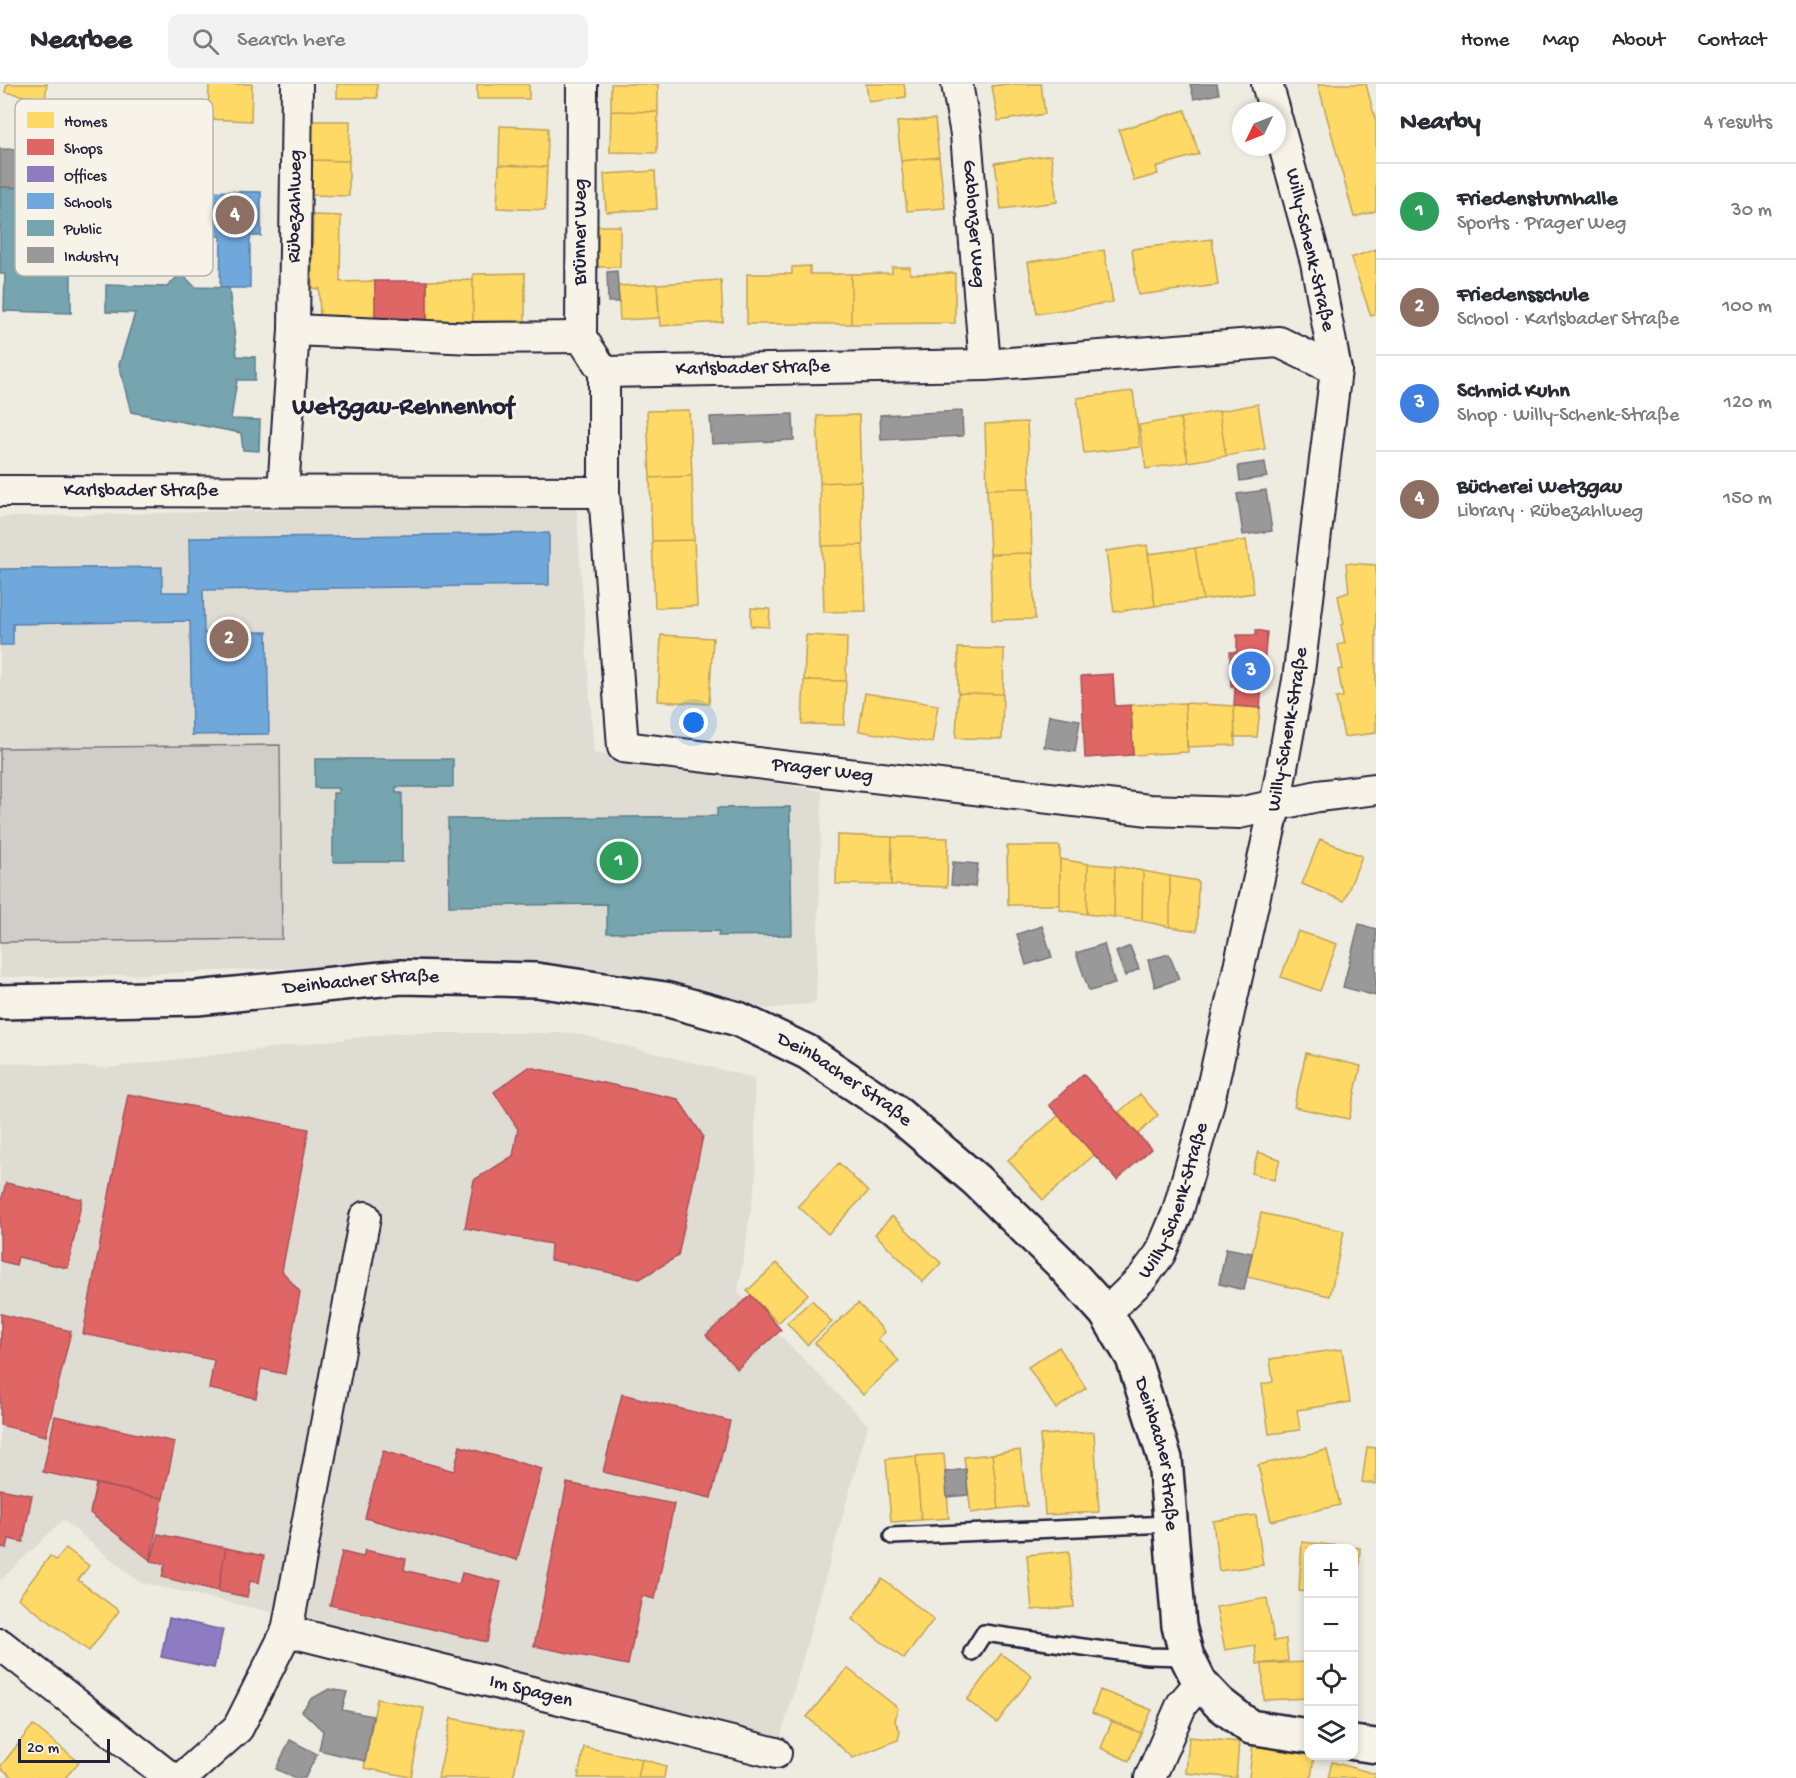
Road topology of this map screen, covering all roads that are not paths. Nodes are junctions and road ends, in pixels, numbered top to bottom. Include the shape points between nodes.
1 (297, 84) edge
2 (582, 84) edge
3 (957, 84) edge
4 (1267, 84) edge
5 (1272, 102) edge
6 (1286, 153) edge
7 (294, 330) junction
8 (581, 337) junction
9 (985, 365) junction
10 (1336, 370) junction
11 (604, 372) junction
12 (0, 491) edge
13 (283, 491) junction
14 (604, 492) junction
15 (1376, 789) edge
16 (1275, 806) junction
17 (0, 1002) edge
18 (365, 1217) dead end
19 (1106, 1312) junction
20 (1169, 1524) junction
21 (892, 1536) dead end
22 (286, 1631) junction
23 (0, 1644) edge
24 (972, 1652) dead end
25 (1194, 1670) junction
26 (1304, 1735) edge
27 (1358, 1744) edge
28 (1376, 1746) edge
29 (776, 1753) dead end
30 (171, 1778) edge
31 (182, 1778) edge
32 (1150, 1778) edge

1 - 7 street, Rübezahlweg
2 - 8 street, Brünner Weg
3 - 9 street, Gablonzer Weg via 966,134
4 - 5 street
6 - 10 street, Willy-Schenk-Straße via 1316,262
7 - 8 street via 473,338
7 - 13 street
8 - 11 street
9 - 10 street, Karlsbader Straße via 1280,342
9 - 11 street, Karlsbader Straße
10 - 16 street, Willy-Schenk-Straße via 1298,680
11 - 14 street
12 - 13 street, Karlsbader Straße
13 - 14 street, Karlsbader Straße
14 - 16 street, Prager Weg via 623,747 1149,810 1239,813
15 - 16 street
16 - 19 street, Willy-Schenk-Straße via 1208,1106 1177,1214 1160,1254 1143,1277
17 - 19 street, Deinbacher Straße via 197,998 412,977 536,980 665,999 728,1016 807,1052 892,1109 976,1180
18 - 22 street
19 - 20 street, Deinbacher Straße via 1133,1358 1150,1405 1165,1459
20 - 21 lane
20 - 25 street, Deinbacher Straße via 1179,1626
22 - 29 street, Im Spagen
22 - 31 street via 237,1728
23 - 30 street
24 - 25 lane via 984,1633 1147,1656
25 - 26 street via 1219,1703 1250,1727
25 - 32 street
27 - 28 street

